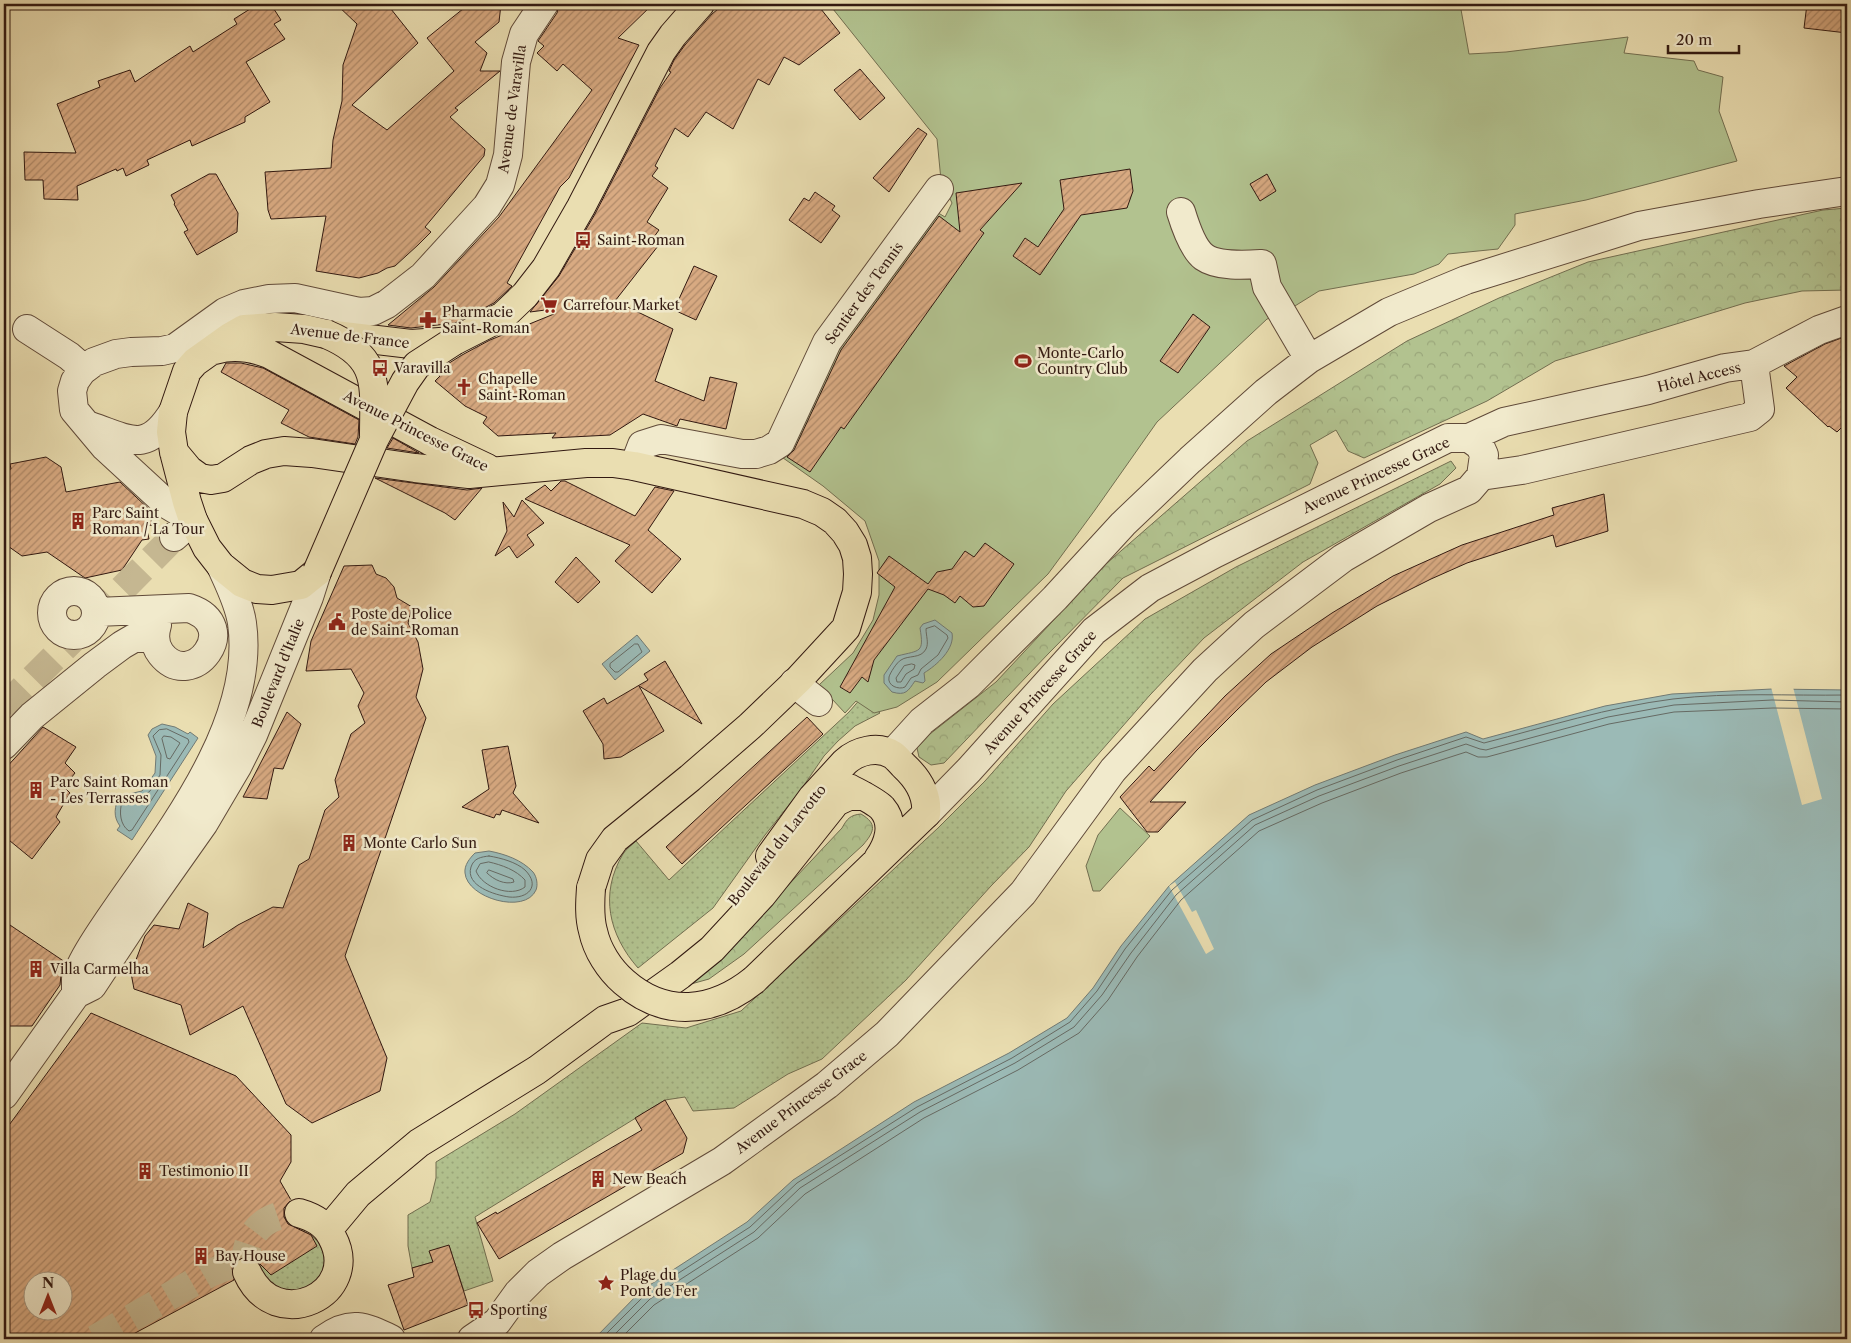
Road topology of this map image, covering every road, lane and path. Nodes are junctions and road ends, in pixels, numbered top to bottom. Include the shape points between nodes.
1 (544, 4) edge
2 (700, 4) edge
3 (939, 189) dead end
4 (1847, 191) edge
5 (1180, 212) dead end
6 (1847, 320) edge
7 (27, 329) dead end
8 (326, 334) junction
9 (454, 341) junction
10 (209, 352) junction
11 (1309, 359) junction
12 (1754, 364) junction
13 (84, 384) junction
14 (173, 412) junction
15 (88, 426) junction
16 (1469, 438) junction
17 (374, 440) junction
18 (174, 452) junction
19 (634, 466) junction
20 (493, 471) junction
21 (1482, 476) junction
22 (185, 520) junction
23 (221, 566) junction
24 (313, 584) junction
25 (97, 612) dead end
26 (794, 683) junction
27 (818, 702) dead end
28 (4, 745) edge
29 (892, 754) junction
30 (845, 762) junction
31 (969, 770) junction
32 (911, 773) junction
33 (873, 802) junction
34 (926, 814) junction
35 (874, 864) junction
36 (76, 994) junction
37 (605, 1020) junction
38 (4, 1095) edge
39 (298, 1213) tunnel mouth
40 (328, 1230) junction
41 (247, 1272) tunnel mouth
42 (385, 1338) edge
43 (324, 1339) edge
44 (472, 1339) edge

1 - 13 street, Avenue de Varavilla via 524,34 516,62 508,155 500,185 487,206 423,276 373,311 359,312 295,298 244,304 225,312 175,348 116,354 94,362
2 - 9 main road, Avenue de France via 661,52 546,268 503,316
3 - 19 street, Sentier des Tennis via 827,342 780,443 756,454 742,454 661,439 642,445
4 - 11 street via 1638,226 1466,280 1389,312
5 - 11 street via 1189,237 1204,257 1227,265 1262,264 1267,287
6 - 12 street via 1819,330
7 - 13 street via 69,356
8 - 9 main road, Avenue de France, bridge via 411,344
8 - 10 main road, Avenue de France via 275,327 244,330
8 - 17 main road, bridge via 345,342 361,355 368,367 374,393
9 - 17 main road, Boulevard d'Italie, bridge via 417,365
10 - 14 main road, Avenue de France via 187,371
10 - 20 main road, Avenue Princesse Grace, bridge via 234,346 264,352
11 - 29 street via 1266,392 1190,460 1123,524 968,685 922,721
12 - 16 street, Hôtel Access via 1724,368 1648,390 1504,422
12 - 21 street, Hôtel Access via 1760,409 1750,417 1522,470
13 - 15 street via 74,410
14 - 15 street via 163,428 135,441
14 - 18 main road, Avenue de France
15 - 22 street via 105,447
16 - 21 street, Avenue Princesse Grace via 1480,446 1484,455
16 - 31 street, Avenue Princesse Grace via 1448,438 1150,588 1094,631
17 - 24 main road, Boulevard d'Italie, bridge
18 - 20 main road via 189,470 200,478 211,480 223,478 250,460 284,451 469,474
18 - 22 main road, Boulevard d'Italie
19 - 20 main road, Avenue Princesse Grace via 586,463
19 - 26 main road, Avenue Princesse Grace via 802,504 822,512 845,532 853,545 858,574 857,592 846,628
21 - 44 street, Avenue Princesse Grace via 1468,490 1429,508 1343,558 1254,625 1205,670 1113,770 1023,893 880,1041 827,1086 722,1161 538,1273 518,1293 497,1322
22 - 23 main road, Boulevard d'Italie
23 - 24 main road via 242,583 257,589
23 - 36 street, Boulevard d'Italie via 242,623 240,679 228,724 209,767 181,816 80,967
24 - 36 street, Boulevard d'Italie via 252,735 214,807 92,986
25 - 28 street via 189,608 208,620 213,642 207,654 187,666 164,658 159,652 156,631 134,638 32,716
26 - 27 street
26 - 35 main road, Avenue Princesse Grace, bridge via 750,726 615,839 600,860 590,902 592,930 602,955 619,978 655,1002 671,1006 699,1006 728,997 754,980
29 - 30 main road, Boulevard du Larvotto via 866,750
29 - 32 main road
30 - 33 main road via 842,776 845,786
30 - 37 main road, Boulevard du Larvotto via 812,798 736,900 676,957 621,1000
31 - 32 street via 957,779 942,783
31 - 34 street, Avenue Princesse Grace
32 - 34 main road via 925,795
33 - 34 main road via 904,816
33 - 35 main road via 889,826 885,849
33 - 37 main road, Boulevard du Larvotto via 849,796 836,802 762,895 712,949 628,1012
34 - 35 main road, Avenue Princesse Grace
36 - 38 street, Boulevard d'Italie
37 - 40 main road, Boulevard du Larvotto via 537,1070 419,1143 358,1194
39 - 40 main road via 319,1221
40 - 41 main road via 339,1258 329,1287 318,1298 303,1304 287,1305 273,1301 251,1282
42 - 43 street via 369,1329 348,1326

